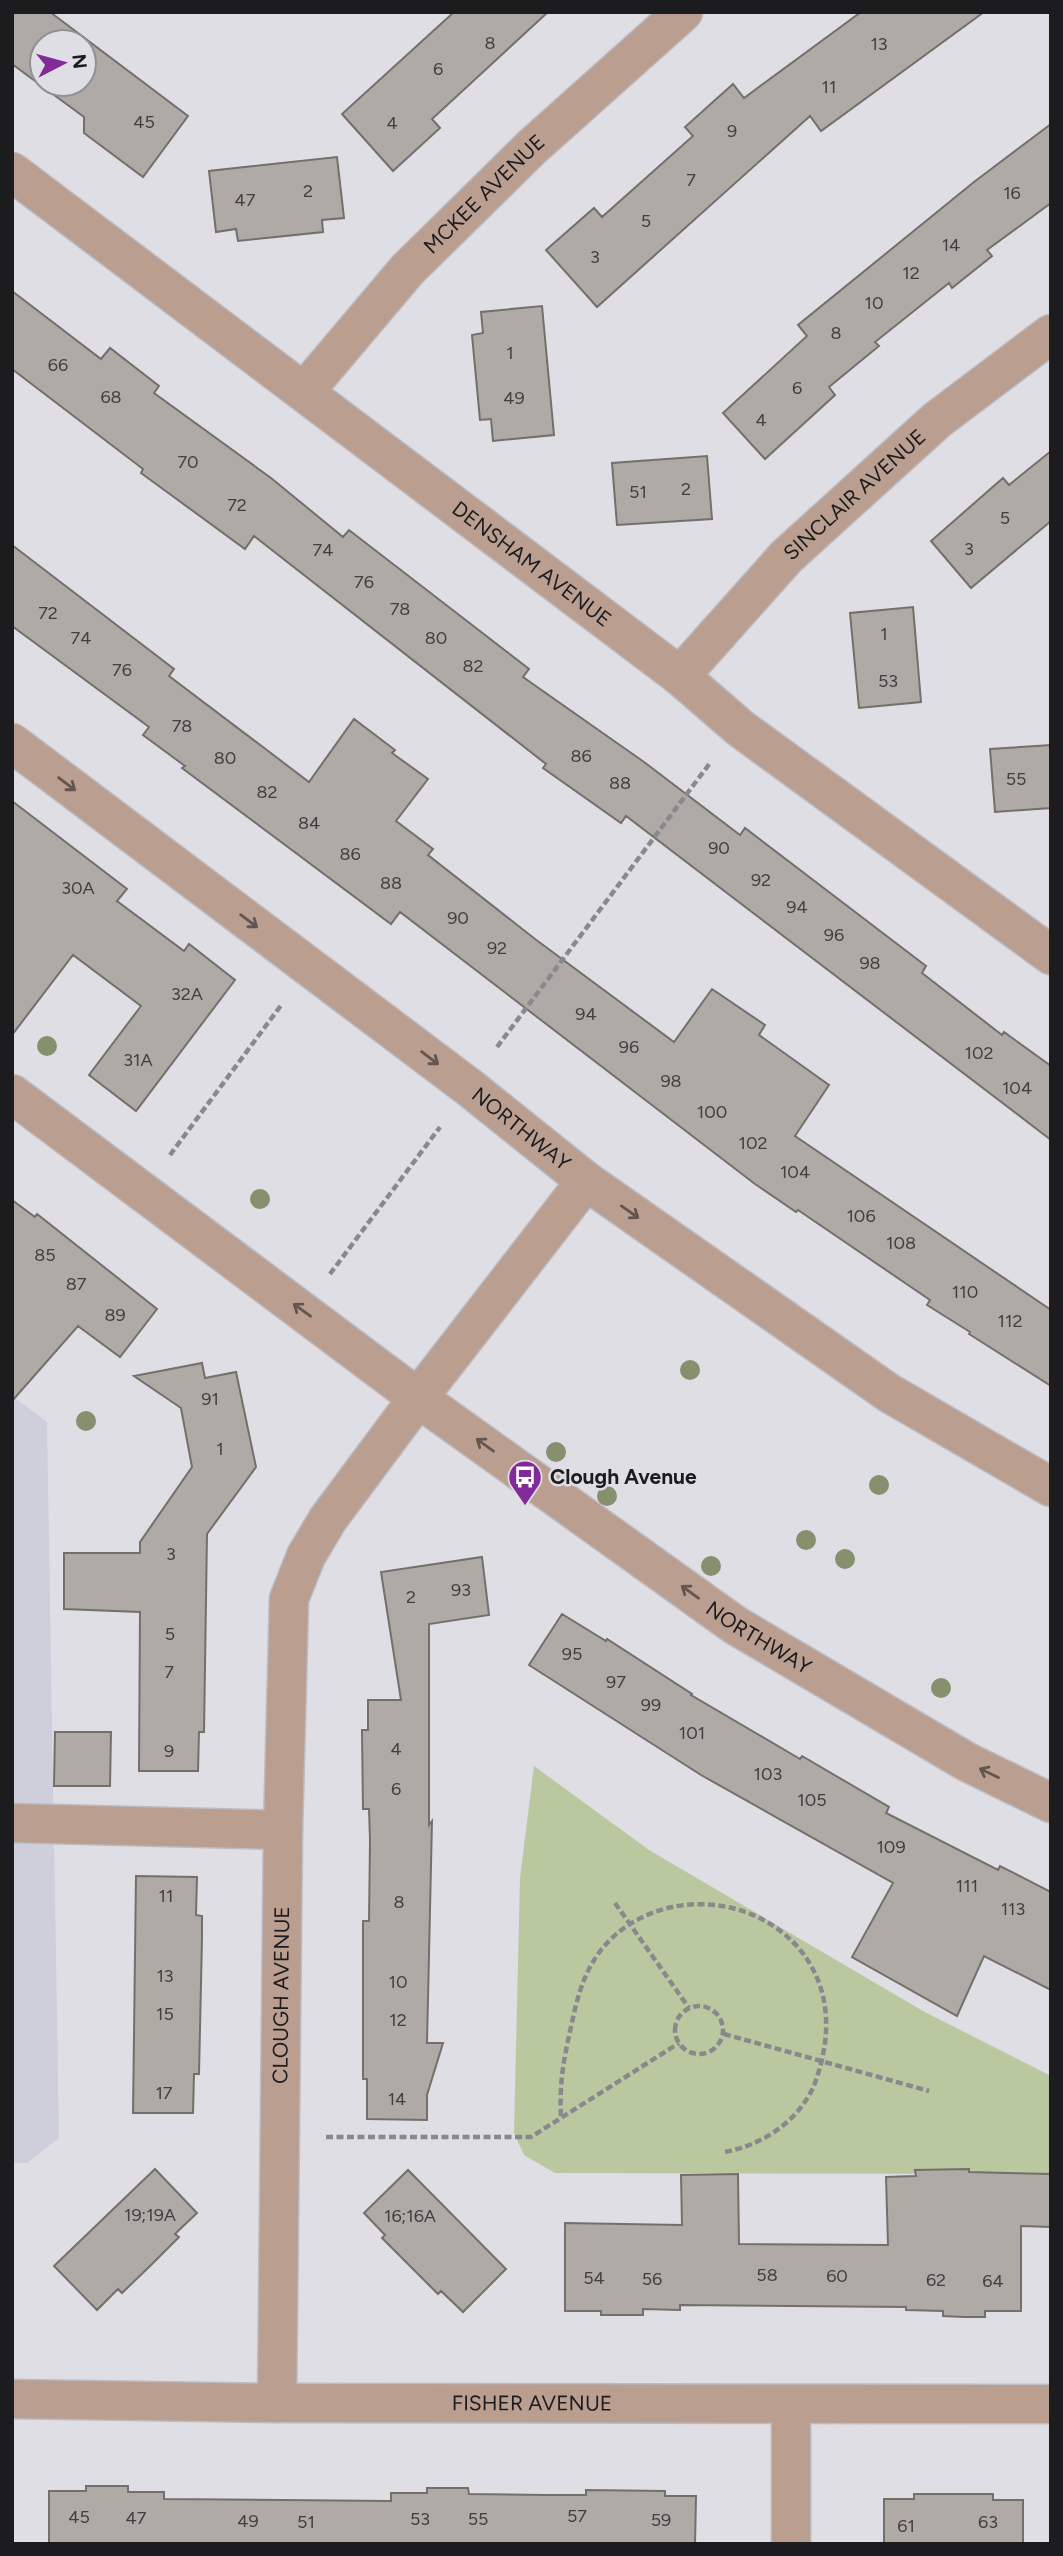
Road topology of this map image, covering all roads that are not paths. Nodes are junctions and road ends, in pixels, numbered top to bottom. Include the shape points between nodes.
1 (683, 12) edge
2 (12, 172) edge
3 (1051, 334) edge
4 (304, 393) junction
5 (680, 676) junction
6 (12, 743) edge
7 (1051, 955) edge
8 (12, 1094) edge
9 (586, 1181) junction
10 (418, 1398) junction
11 (1051, 1487) edge
12 (1051, 1802) edge
13 (12, 1823) edge
14 (283, 1830) junction
15 (12, 2399) edge
16 (277, 2403) junction
17 (1051, 2404) edge
18 (791, 2405) junction
19 (791, 2544) edge

1 - 4 street, MCKEE AVENUE via 532,147 407,270
2 - 4 street, DENSHAM AVENUE
3 - 5 street, SINCLAIR AVENUE via 937,420 786,557
4 - 5 street, DENSHAM AVENUE
5 - 7 street, DENSHAM AVENUE via 740,728
6 -> 9 street, NORTHWAY via 470,1088
10 -> 8 street, NORTHWAY
9 - 10 street, CLOUGH AVENUE
9 -> 11 street, NORTHWAY via 889,1393
12 -> 10 street, NORTHWAY via 967,1762 735,1625
10 - 14 street, CLOUGH AVENUE via 328,1519 306,1556 289,1600
13 - 14 street
14 - 16 street, CLOUGH AVENUE
15 - 16 street, FISHER AVENUE
16 - 18 street, FISHER AVENUE
17 - 18 street, FISHER AVENUE
18 - 19 street

